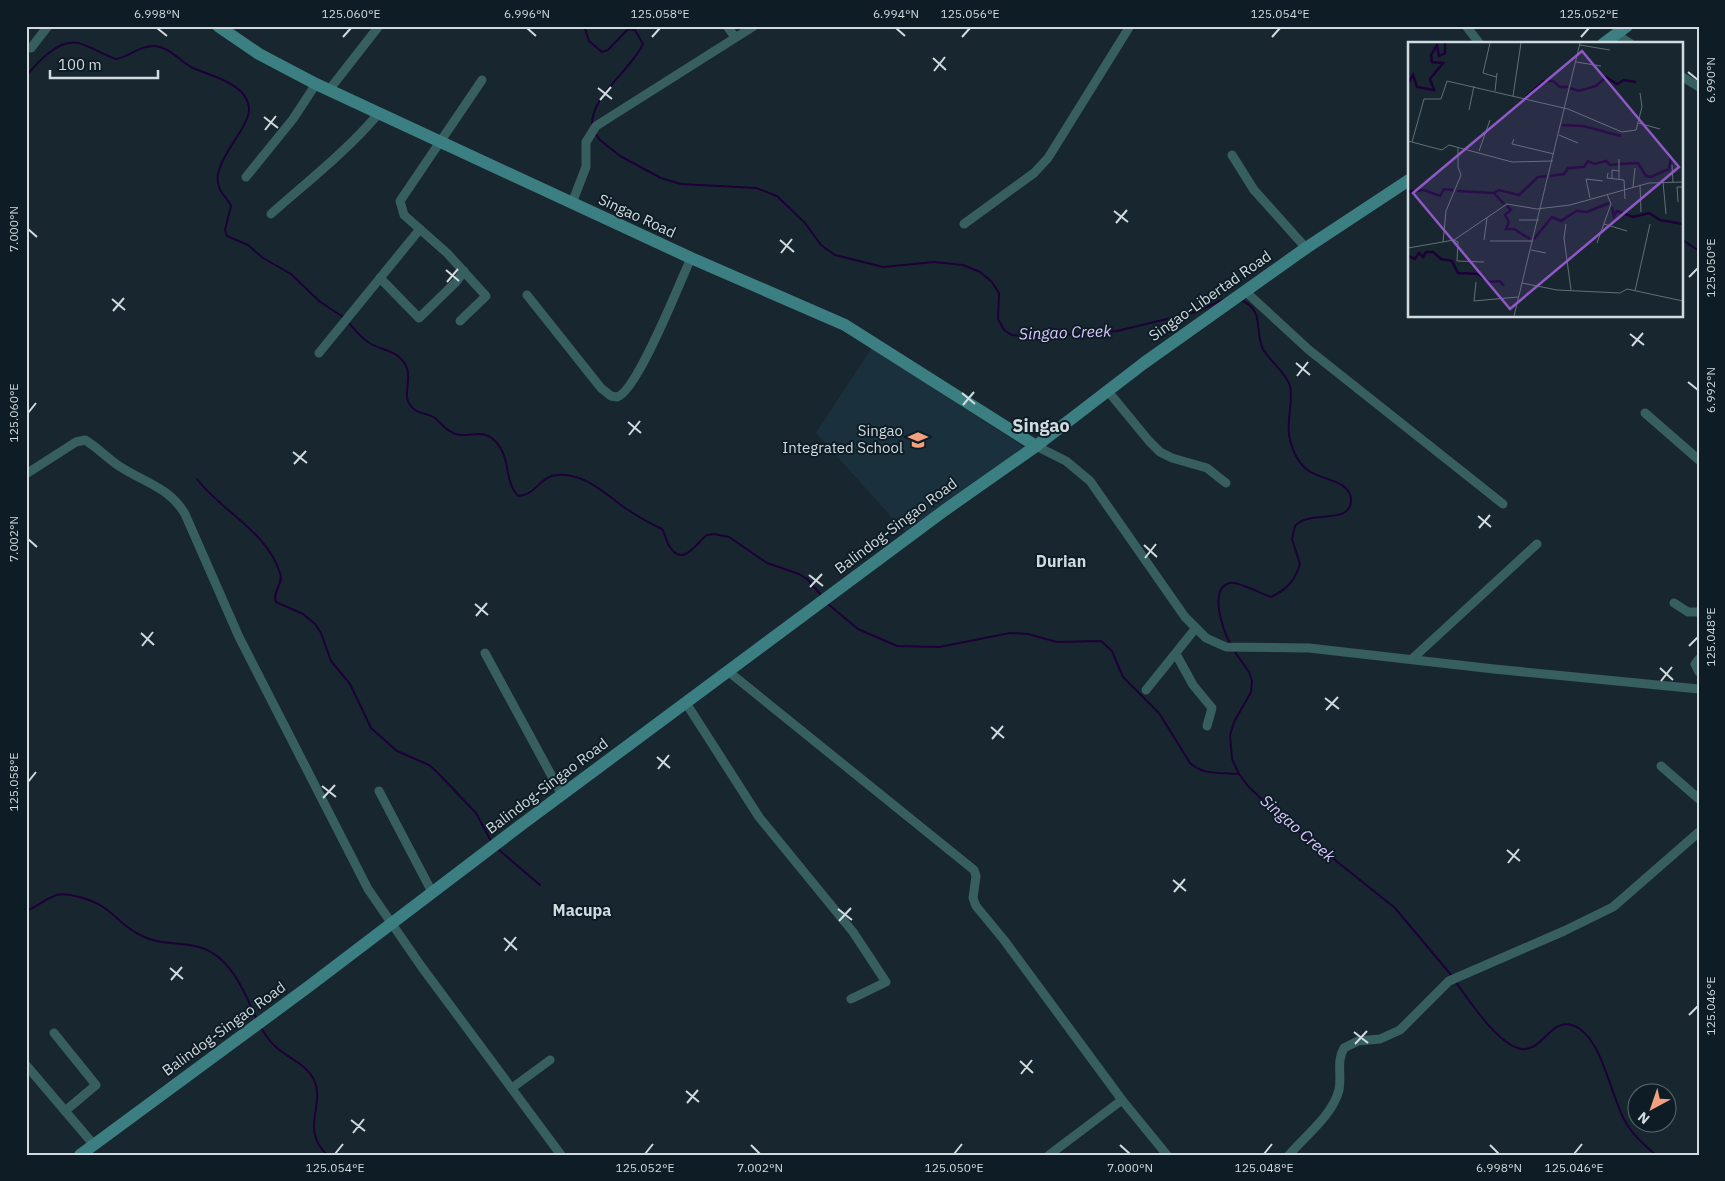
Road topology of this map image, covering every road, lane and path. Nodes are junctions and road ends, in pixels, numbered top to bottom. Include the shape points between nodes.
1 (48, 26) edge
2 (218, 26) edge
3 (379, 26) edge
4 (727, 26) edge
5 (754, 26) edge
6 (1130, 26) edge
7 (1466, 26) edge
8 (1628, 26) edge
9 (1616, 34) junction
10 (735, 37) junction
11 (1478, 42) edge
12 (1606, 42) edge
13 (1628, 42) edge
14 (31, 48) dead end
15 (1682, 77) edge
16 (482, 80) dead end
17 (316, 84) junction
18 (1699, 87) edge
19 (329, 90) junction
20 (379, 114) junction
21 (441, 143) junction
22 (1232, 155) dead end
23 (246, 177) dead end
24 (1408, 181) edge
25 (572, 204) junction
26 (271, 214) dead end
27 (964, 224) dead end
28 (420, 228) junction
29 (1306, 248) junction
30 (691, 258) junction
31 (464, 271) junction
32 (380, 278) junction
33 (1246, 292) junction
34 (526, 294) dead end
35 (460, 321) dead end
36 (319, 353) dead end
37 (1108, 390) junction
38 (1644, 413) dead end
39 (1036, 446) junction
40 (1699, 460) edge
41 (27, 471) edge
42 (1226, 483) dead end
43 (1503, 504) dead end
44 (1537, 544) dead end
45 (1674, 602) dead end
46 (1699, 612) edge
47 (1195, 629) junction
48 (485, 654) dead end
49 (1176, 654) junction
50 (1412, 659) junction
51 (1699, 659) edge
52 (729, 672) junction
53 (1699, 672) edge
54 (1699, 689) edge
55 (1146, 690) dead end
56 (686, 703) junction
57 (1207, 726) dead end
58 (1661, 766) dead end
59 (379, 791) dead end
60 (562, 795) junction
61 (1699, 799) edge
62 (1699, 832) edge
63 (432, 892) junction
64 (391, 924) junction
65 (851, 999) dead end
66 (54, 1033) dead end
67 (550, 1060) dead end
68 (26, 1065) edge
69 (512, 1088) junction
70 (1122, 1100) junction
71 (65, 1111) junction
72 (94, 1145) junction
73 (80, 1155) edge
74 (561, 1155) edge
75 (1049, 1155) edge
76 (1167, 1155) edge
77 (1290, 1155) edge

1 - 14 street
2 - 17 street, Singao Road via 259,54
3 - 19 street
4 - 10 street
5 - 10 street
6 - 27 street via 1048,158 1034,173
7 - 11 street
8 - 9 street
9 - 12 street
9 - 13 street
10 - 25 street via 596,126 586,142 586,168
15 - 18 street
16 - 21 street
17 - 19 street, Singao Road
17 - 23 street via 294,119
19 - 20 street, Singao Road
20 - 21 street, Singao Road
20 - 26 street via 345,150
21 - 25 street, Singao Road
21 - 28 street via 400,201 404,215
22 - 29 street via 1254,190
24 - 29 street, Singao-Libertad Road
25 - 30 street, Singao Road
28 - 31 street
28 - 32 street
29 - 33 street, Singao-Libertad Road
30 - 34 street via 641,366 625,392 616,398 601,388
30 - 39 street, Singao Road via 845,325
31 - 32 street via 419,318
31 - 35 street via 486,296
32 - 36 street
33 - 37 street, Singao-Libertad Road
33 - 43 street via 1316,356
37 - 39 street, Singao-Libertad Road
37 - 42 street via 1160,452 1207,468
38 - 40 street
39 - 47 street via 1066,461 1090,481
39 - 52 street, Balindog-Singao Road via 932,519
41 - 64 street via 84,440 176,500 266,693 355,866
44 - 50 street
45 - 46 street via 1688,612
47 - 49 street
47 - 50 street via 1226,647 1309,648
48 - 60 street
49 - 55 street
49 - 57 street via 1193,685 1212,708
50 - 54 street
51 - 53 street via 1695,664
52 - 56 street, Balindog-Singao Road
52 - 70 street via 974,870 973,898 976,906
56 - 60 street, Balindog-Singao Road
56 - 65 street via 759,817 853,932 886,982
58 - 61 street
59 - 63 street
60 - 63 street, Balindog-Singao Road
62 - 77 street via 1613,906 1450,981 1390,1036 1358,1041 1344,1048 1338,1063 1338,1091 1333,1104
63 - 64 street, Balindog-Singao Road
64 - 69 street
64 - 72 street, Balindog-Singao Road
66 - 71 street via 96,1085
67 - 69 street
68 - 71 street
69 - 74 street
70 - 75 street
70 - 76 street
71 - 72 street
72 - 73 street, Balindog-Singao Road

